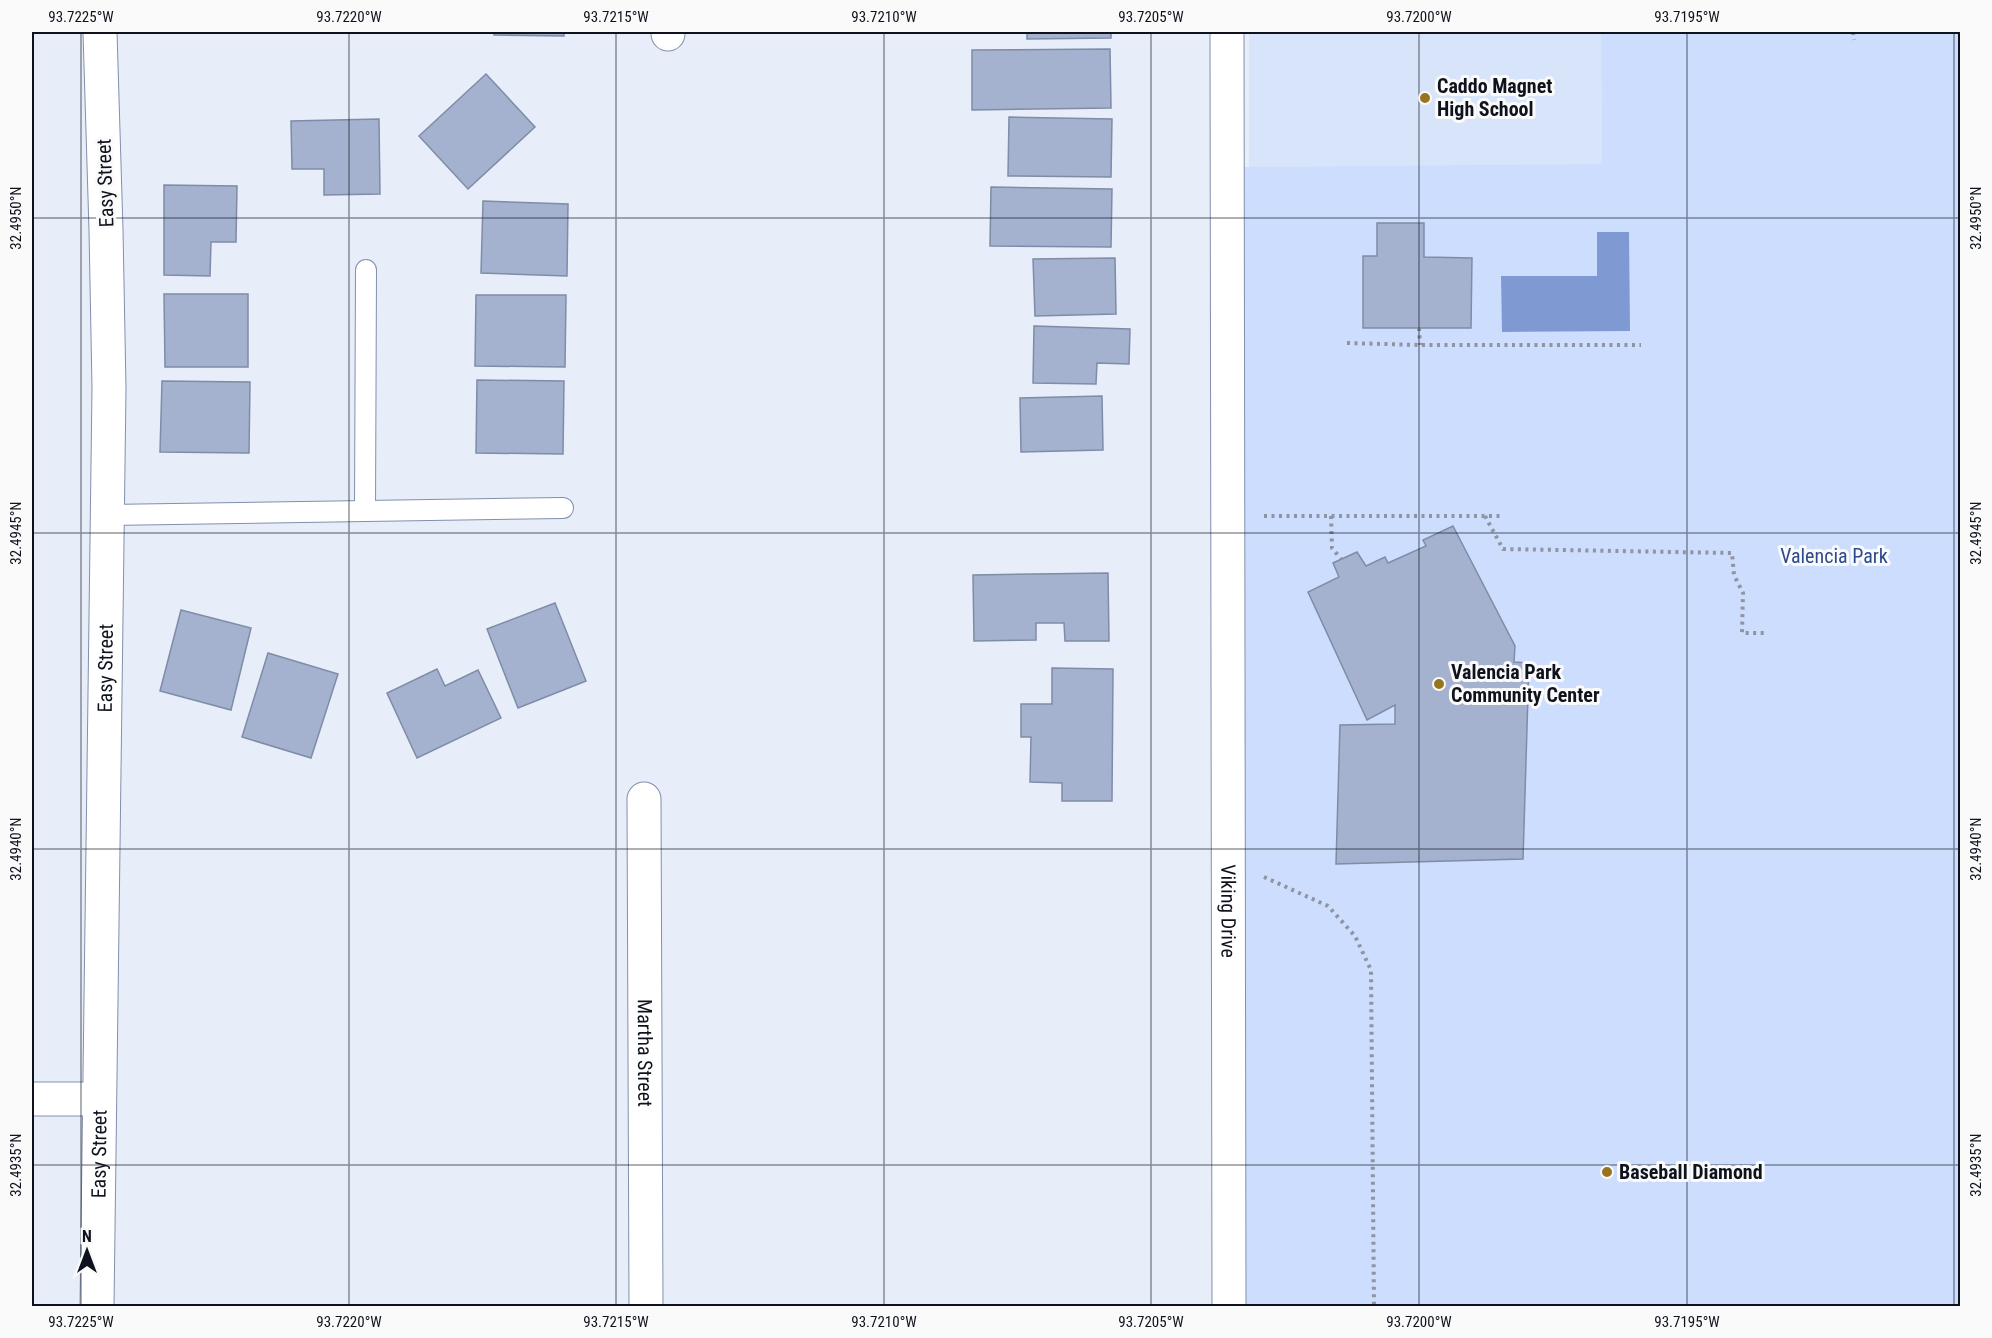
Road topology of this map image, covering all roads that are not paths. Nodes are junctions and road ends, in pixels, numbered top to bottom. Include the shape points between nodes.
1 (100, 32) edge
2 (1227, 32) edge
3 (366, 270) dead end
4 (563, 508) dead end
5 (365, 511) junction
6 (107, 515) junction
7 (644, 799) dead end
8 (32, 1099) edge
9 (99, 1099) junction
10 (97, 1306) edge
11 (646, 1306) edge
12 (1229, 1306) edge

1 - 6 street, Easy Street via 109,388
2 - 12 street, Viking Drive
3 - 5 lane
4 - 5 lane
5 - 6 lane
6 - 9 street, Easy Street
7 - 11 street, Martha Street
8 - 9 street
9 - 10 street, Easy Street

